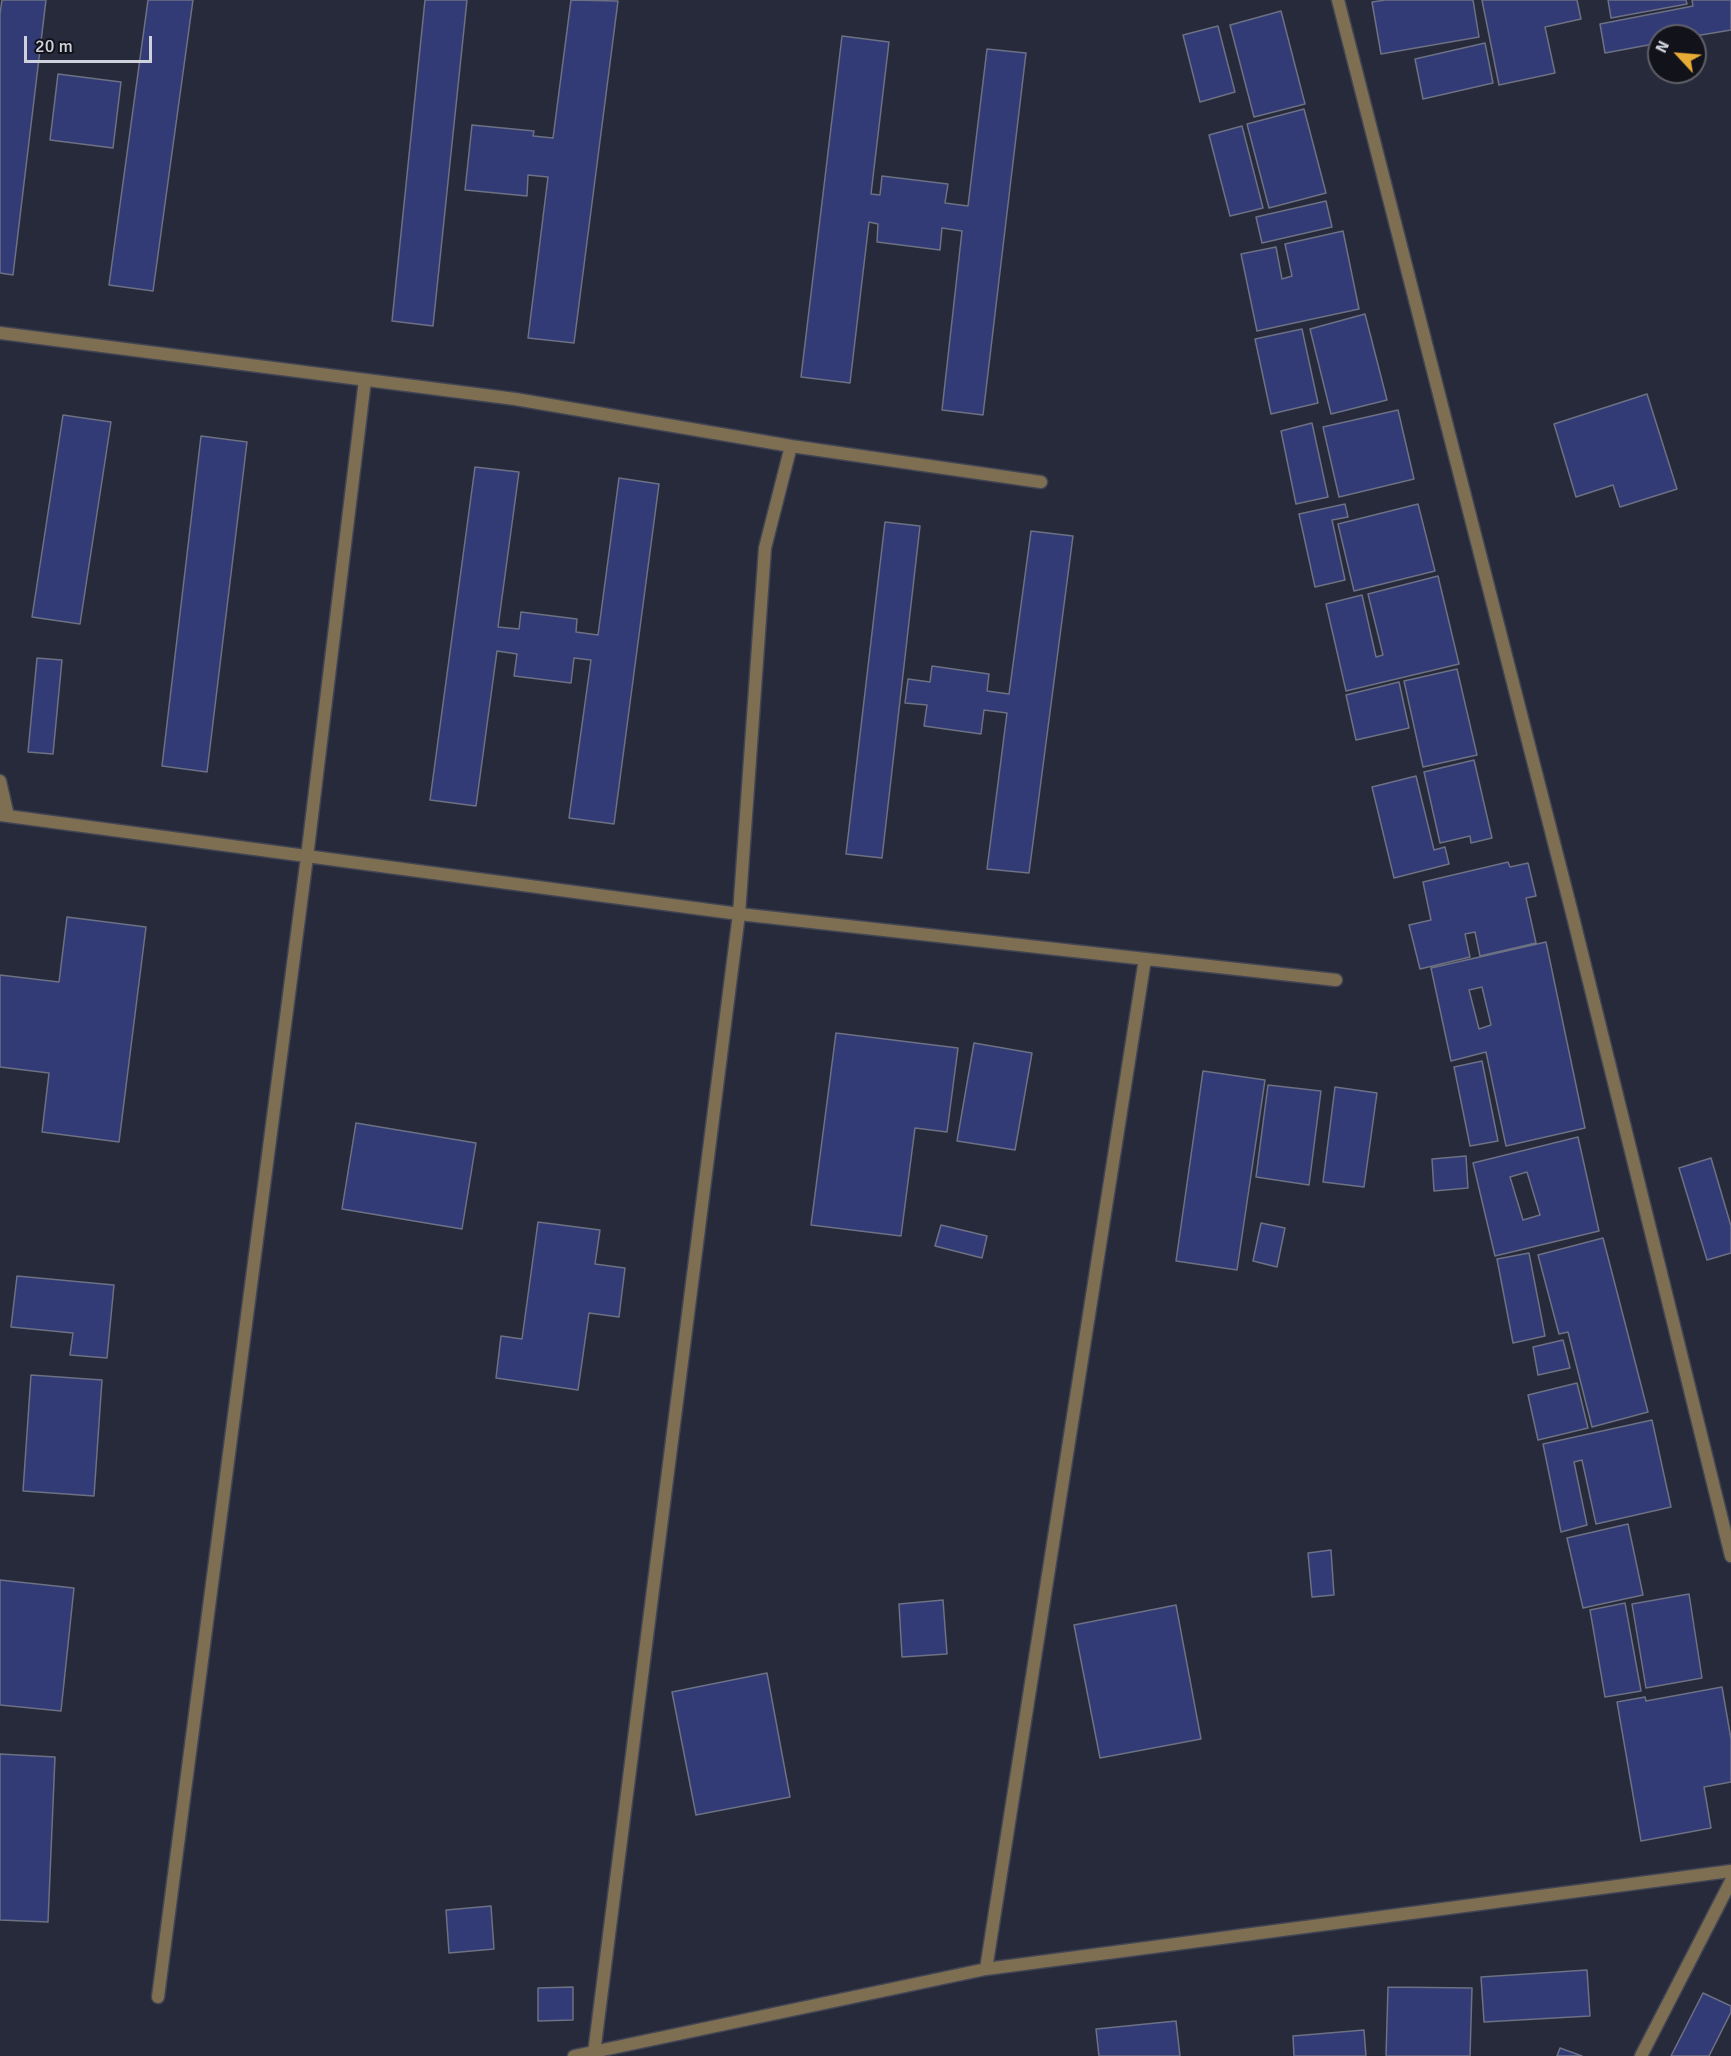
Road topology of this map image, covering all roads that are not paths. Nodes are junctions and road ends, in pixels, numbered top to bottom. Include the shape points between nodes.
1 (1338, 0) edge
2 (0, 333) edge
3 (365, 380) junction
4 (791, 447) junction
5 (1041, 482) dead end
6 (0, 781) edge
7 (4, 816) edge
8 (307, 857) junction
9 (739, 914) junction
10 (1145, 959) junction
11 (1336, 980) dead end
12 (1731, 1556) edge
13 (1731, 1871) edge
14 (1731, 1881) edge
15 (986, 1969) junction
16 (159, 1997) dead end
17 (594, 2053) junction
18 (574, 2056) edge
19 (1641, 2056) edge

1 - 12 street via 1566,890
2 - 3 street
3 - 4 street via 516,399
3 - 8 street
4 - 5 street
4 - 9 street via 765,548
6 - 7 street
7 - 8 street
8 - 9 street
8 - 16 street
9 - 10 street
9 - 17 street
10 - 11 street
10 - 15 street
13 - 15 street
14 - 19 street
15 - 17 street
17 - 18 street

